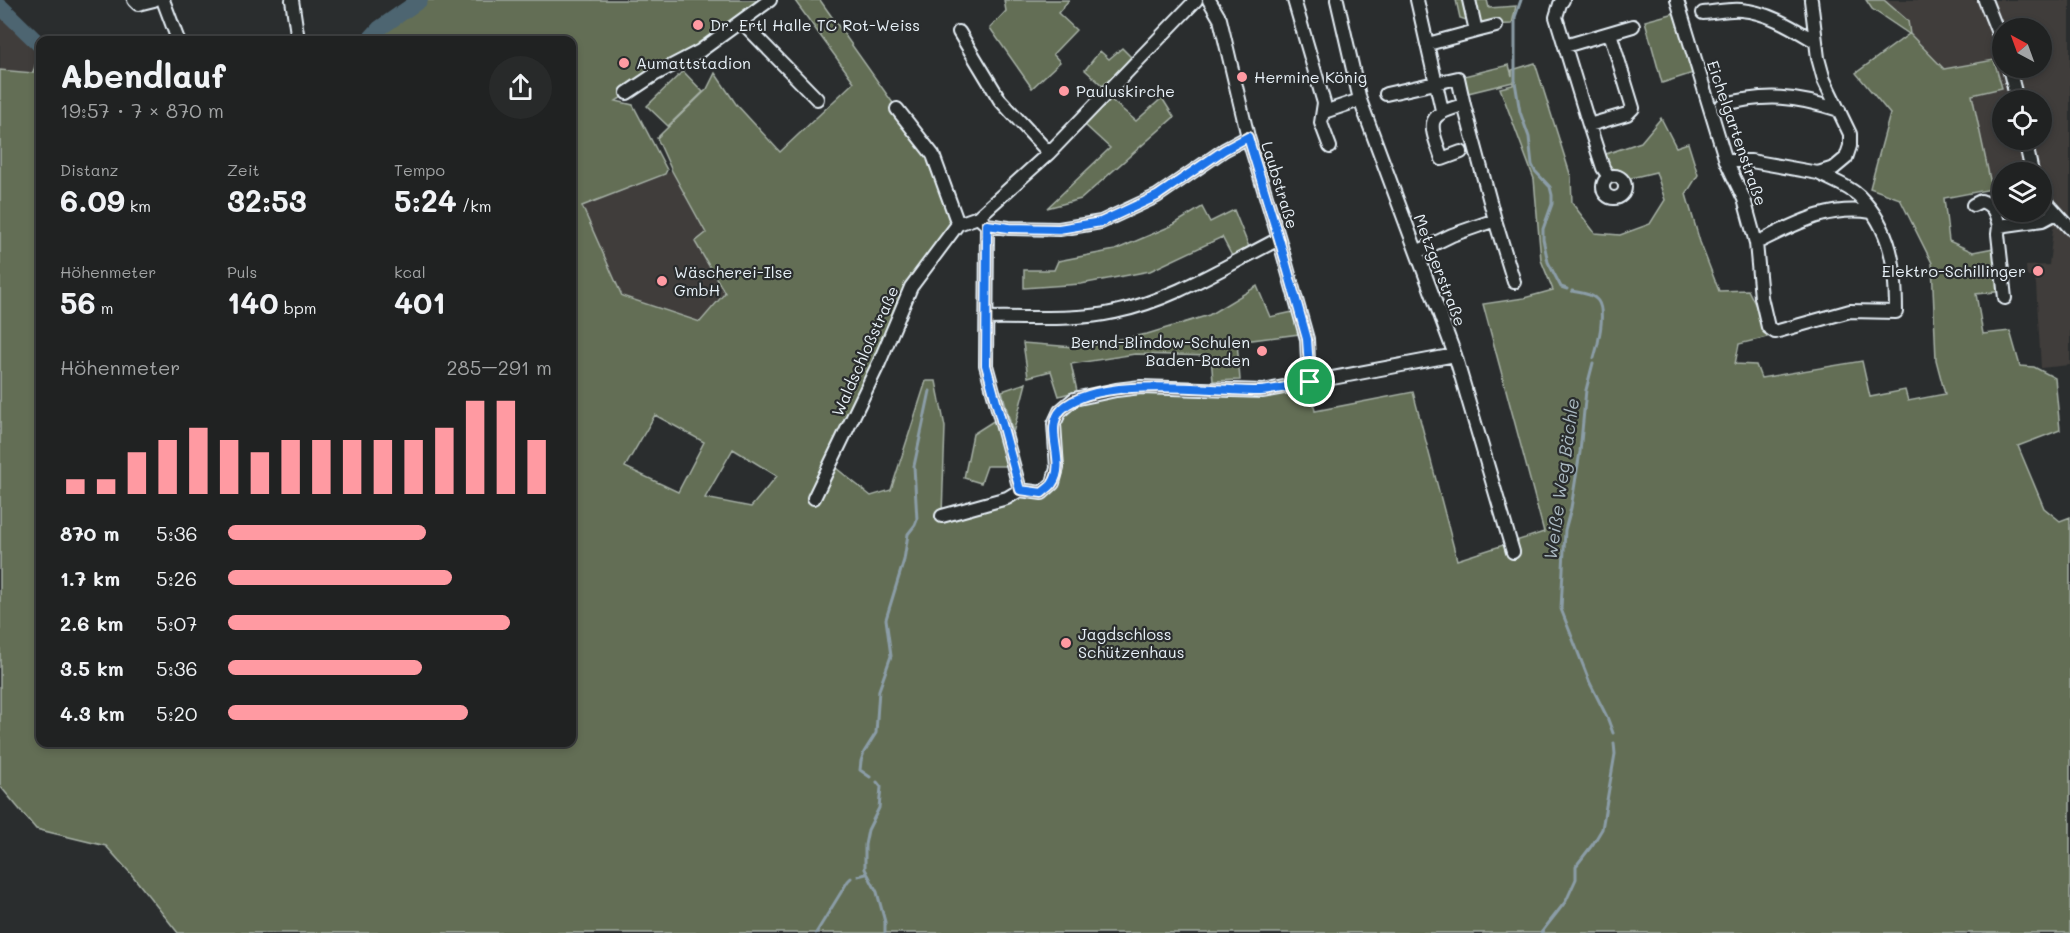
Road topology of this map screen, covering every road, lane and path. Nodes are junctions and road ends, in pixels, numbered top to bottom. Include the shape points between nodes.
1 (134, 0) edge
2 (154, 0) edge
3 (164, 0) edge
4 (291, 0) edge
5 (770, 0) edge
6 (1196, 0) edge
7 (1209, 0) edge
8 (1294, 0) edge
9 (1337, 0) edge
10 (1417, 0) edge
11 (1469, 0) edge
12 (1677, 0) edge
13 (1811, 0) edge
14 (1984, 0) edge
15 (1558, 1) edge
16 (1703, 14) dead end
17 (1992, 19) edge
18 (742, 22) junction
19 (1496, 26) dead end
20 (1633, 26) dead end
21 (1476, 31) junction
22 (959, 32) dead end
23 (1610, 33) junction
24 (177, 36) edge
25 (297, 36) edge
26 (1815, 41) junction
27 (1428, 44) junction
28 (1565, 46) junction
29 (1437, 82) junction
30 (627, 93) dead end
31 (1386, 94) dead end
32 (817, 99) dead end
33 (1360, 100) junction
34 (1464, 105) junction
35 (1722, 105) dead end
36 (897, 109) dead end
37 (1442, 110) junction
38 (1839, 110) junction
39 (1324, 112) junction
40 (1589, 125) junction
41 (1248, 137) junction
42 (1330, 147) dead end
43 (1461, 152) dead end
44 (1049, 153) junction
45 (1726, 161) junction
46 (1818, 173) junction
47 (1609, 177) dead end
48 (1973, 205) dead end
49 (2052, 208) edge
50 (1872, 212) junction
51 (2056, 213) junction
52 (1495, 220) junction
53 (983, 221) junction
54 (958, 224) junction
55 (2000, 226) junction
56 (2070, 228) edge
57 (1279, 239) junction
58 (1756, 243) junction
59 (1417, 252) junction
60 (1514, 282) dead end
61 (2005, 298) dead end
62 (987, 318) junction
63 (1455, 355) junction
64 (1310, 382) junction
65 (1020, 490) junction
66 (814, 498) dead end
67 (942, 516) dead end
68 (1513, 552) dead end

1 - 2 street via 138,4
3 - 24 street
4 - 25 street
5 - 18 street
6 - 44 street
7 - 41 street, Laubstraße via 1221,19
8 - 39 street
9 - 33 street, Metzgerstraße
10 - 27 street
11 - 21 street
12 - 45 street, Eichelgartenstraße
13 - 26 street
14 - 17 street
15 - 28 street via 1557,17
16 - 26 street via 1742,10 1762,14
18 - 30 street
18 - 32 street
19 - 21 street
20 - 23 street
21 - 27 street
22 - 44 street via 1000,100
23 - 28 street
23 - 40 street via 1633,108 1627,114
26 - 38 street via 1824,80
27 - 29 street
28 - 40 street
29 - 31 street
29 - 34 street via 1458,78
29 - 37 street
33 - 39 street
33 - 59 street, Metzgerstraße
34 - 37 street
34 - 52 street
35 - 38 street via 1764,97 1800,99
36 - 54 street via 933,154
37 - 43 street via 1432,129 1442,159
38 - 46 street via 1850,134 1850,146 1846,158 1834,168
39 - 42 street via 1321,123
40 - 47 street
41 - 53 street via 1157,196 1101,222 1059,229 1009,228
41 - 57 street, Laubstraße
44 - 53 street
45 - 46 street
45 - 58 street, Eichelgartenstraße via 1744,199
46 - 50 street via 1858,195
48 - 55 street via 1981,201 1989,204
49 - 51 street
50 - 58 street via 1845,210 1819,214
50 - 58 street, Eichelgartenstraße via 1892,253 1896,312 1850,311 1775,332 1768,327 1761,297
51 - 55 street via 2043,220
51 - 56 street
52 - 59 street
52 - 60 street
53 - 54 street
53 - 62 street
54 - 66 street, Waldschloßstraße via 911,287
55 - 61 street
57 - 62 street via 1166,295 1115,312
57 - 64 street, Laubstraße via 1307,339
59 - 63 street, Metzgerstraße
62 - 65 street via 986,365
63 - 64 street
63 - 68 street, Metzgerstraße
64 - 65 street via 1263,391 1141,387 1074,399 1060,411 1054,424 1057,468 1053,483 1042,493
65 - 67 street via 1007,498

